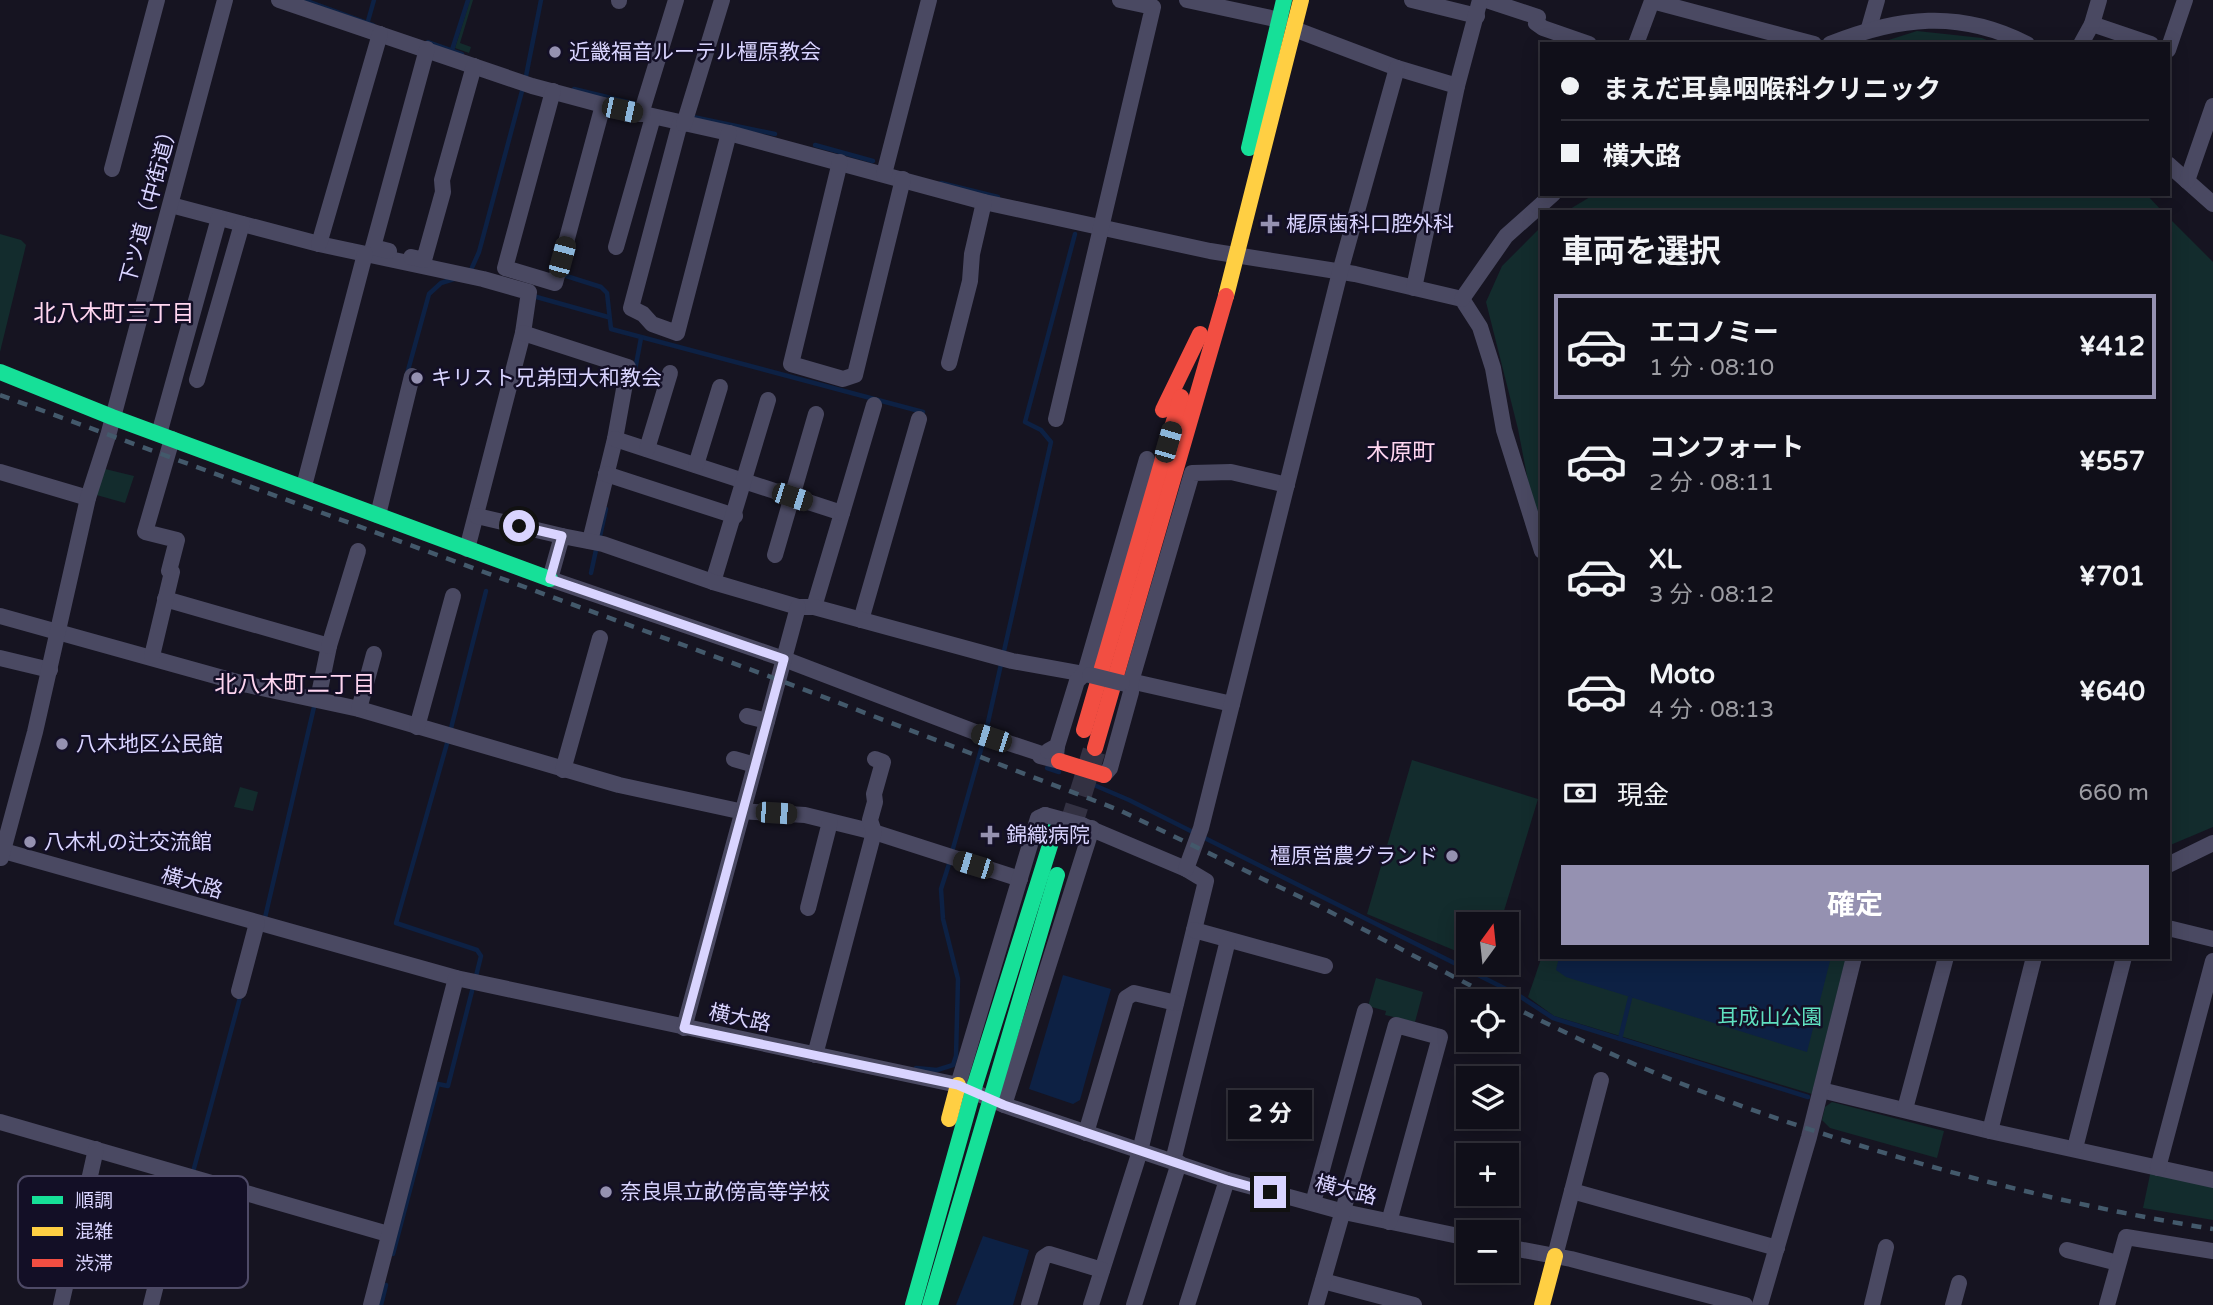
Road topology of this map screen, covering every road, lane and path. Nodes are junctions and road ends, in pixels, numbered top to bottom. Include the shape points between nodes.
1 (157, 0) edge
2 (225, 0) edge
3 (279, 0) edge
4 (676, 0) edge
5 (722, 0) edge
6 (929, 0) edge
7 (1120, 0) edge
8 (1169, 0) edge
9 (1188, 0) edge
10 (1284, 0) edge
11 (1301, 0) edge
12 (1412, 0) edge
13 (1486, 0) edge
14 (1877, 0) edge
15 (2099, 0) edge
16 (2185, 0) edge
17 (1153, 8) junction
18 (1478, 8) edge
19 (1280, 20) junction
20 (2092, 24) junction
21 (1870, 28) junction
22 (1294, 29) junction
23 (380, 34) junction
24 (1583, 42) edge
25 (1637, 42) edge
26 (1806, 42) edge
27 (1835, 42) edge
28 (2023, 42) edge
29 (2082, 42) edge
30 (2145, 42) edge
31 (2170, 44) edge
32 (428, 49) junction
33 (474, 66) junction
34 (1397, 68) junction
35 (1457, 86) junction
36 (553, 91) junction
37 (603, 105) junction
38 (2213, 106) edge
39 (647, 115) junction
40 (682, 124) junction
41 (729, 133) junction
42 (840, 162) junction
43 (2170, 166) edge
44 (112, 169) dead end
45 (884, 174) junction
46 (903, 179) junction
47 (2187, 181) junction
48 (1551, 196) edge
49 (984, 202) junction
50 (2213, 204) edge
51 (171, 205) junction
52 (219, 218) junction
53 (242, 224) junction
54 (1102, 227) junction
55 (319, 244) junction
56 (616, 247) dead end
57 (365, 254) junction
58 (1230, 254) junction
59 (1340, 272) junction
60 (1414, 288) junction
61 (1462, 299) junction
62 (523, 333) junction
63 (1200, 334) junction
64 (1210, 348) junction
65 (949, 363) dead end
66 (0, 372) edge
67 (670, 373) dead end
68 (412, 376) dead end
69 (197, 380) dead end
70 (720, 387) dead end
71 (768, 400) dead end
72 (874, 405) dead end
73 (816, 414) dead end
74 (112, 417) junction
75 (919, 419) dead end
76 (1056, 419) dead end
77 (165, 437) junction
78 (615, 439) junction
79 (647, 449) junction
80 (696, 466) junction
81 (0, 472) edge
82 (1192, 473) junction
83 (606, 474) junction
84 (744, 481) junction
85 (1287, 485) junction
86 (304, 486) junction
87 (792, 497) junction
88 (88, 498) junction
89 (842, 513) junction
90 (378, 515) junction
91 (477, 516) junction
92 (734, 516) junction
93 (562, 536) junction
94 (590, 541) junction
95 (1540, 545) edge
96 (467, 549) junction
97 (358, 551) dead end
98 (775, 555) dead end
99 (550, 579) junction
100 (713, 582) junction
101 (453, 596) dead end
102 (165, 599) junction
103 (806, 607) junction
104 (0, 616) edge
105 (860, 620) junction
106 (59, 631) junction
107 (600, 638) dead end
108 (329, 646) junction
109 (373, 654) dead end
110 (152, 656) junction
111 (0, 657) edge
112 (784, 659) junction
113 (50, 670) junction
114 (1088, 674) junction
115 (1126, 684) junction
116 (318, 699) junction
117 (1232, 704) junction
118 (359, 709) junction
119 (747, 716) dead end
120 (767, 721) junction
121 (417, 727) junction
122 (1058, 753) junction
123 (734, 759) dead end
124 (876, 759) dead end
125 (755, 765) junction
126 (563, 770) junction
127 (742, 811) junction
128 (830, 822) junction
129 (1069, 824) junction
130 (874, 832) junction
131 (2213, 844) edge
132 (1, 854) edge
133 (2170, 864) edge
134 (1186, 869) junction
135 (1020, 879) junction
136 (808, 908) dead end
137 (263, 925) junction
138 (2170, 928) edge
139 (1194, 930) junction
140 (2213, 939) edge
141 (1228, 940) junction
142 (1854, 959) edge
143 (1945, 959) edge
144 (2033, 959) edge
145 (2123, 959) edge
146 (2213, 961) edge
147 (1325, 966) dead end
148 (456, 978) junction
149 (239, 991) dead end
150 (1176, 1003) junction
151 (1366, 1011) dead end
152 (684, 1028) junction
153 (815, 1055) junction
154 (1601, 1080) dead end
155 (966, 1088) junction
156 (1821, 1090) junction
157 (998, 1102) junction
158 (1905, 1109) junction
159 (0, 1122) edge
160 (1990, 1131) junction
161 (1086, 1133) junction
162 (96, 1149) junction
163 (2075, 1149) junction
164 (1140, 1151) junction
165 (1176, 1162) junction
166 (2158, 1168) junction
167 (90, 1176) edge
168 (183, 1176) edge
169 (1227, 1180) junction
170 (2213, 1180) edge
171 (1572, 1191) junction
172 (248, 1194) edge
173 (1313, 1203) junction
174 (1344, 1212) junction
175 (1389, 1222) junction
176 (388, 1234) junction
177 (1456, 1236) edge
178 (1886, 1247) dead end
179 (1777, 1248) junction
180 (1519, 1249) edge
181 (2067, 1250) dead end
182 (2213, 1251) edge
183 (1555, 1256) junction
184 (2118, 1264) junction
185 (1102, 1270) junction
186 (1323, 1281) junction
187 (1959, 1283) dead end
188 (155, 1288) edge
189 (930, 1303) edge
190 (151, 1305) edge
191 (371, 1305) edge
192 (913, 1305) edge
193 (1029, 1305) edge
194 (1091, 1305) edge
195 (1134, 1305) edge
196 (1187, 1305) edge
197 (1316, 1305) edge
198 (1414, 1305) edge
199 (1542, 1305) edge
200 (1745, 1305) edge
201 (1760, 1305) edge
202 (1872, 1305) edge
203 (1953, 1305) edge
204 (2107, 1305) edge

1 - 44 street
2 - 51 street, 下ツ道（中街道）
3 - 23 street
4 - 39 street
5 - 40 street
6 - 45 street
7 - 17 street
8 - 17 street
9 - 19 street
10 - 19 street
11 - 22 street
12 - 18 street
13 - 24 street via 1538,17 1536,23 1543,29
14 - 21 street
15 - 20 street
16 - 31 street
17 - 54 street
18 - 35 street
19 - 58 street
20 - 29 street
20 - 30 street
21 - 27 street
21 - 28 street via 1917,21 1962,22
22 - 34 street
22 - 58 street
23 - 32 street
23 - 55 street
25 - 26 street via 1651,1
32 - 33 street
32 - 33 street via 373,247 424,260
33 - 36 street
34 - 35 street
34 - 59 street
35 - 60 street
36 - 37 street
36 - 37 street via 505,268 555,283
37 - 39 street
38 - 47 street
39 - 40 street
39 - 56 street
40 - 41 street
40 - 41 street via 631,308 652,324 677,333
41 - 42 street
42 - 45 street
42 - 46 street via 790,364 843,379 855,375
43 - 47 street
45 - 46 street
46 - 49 street
47 - 50 street
48 - 61 street via 1506,236
49 - 54 street
49 - 65 street
51 - 52 street
51 - 74 street, 下ツ道（中街道）
52 - 53 street
52 - 77 street
53 - 55 street
53 - 69 street
54 - 58 street
54 - 76 street
55 - 57 street
57 - 62 street via 529,292
57 - 86 street
58 - 59 street
58 - 63 street
58 - 64 street
59 - 60 street
59 - 85 street
60 - 61 street
61 - 95 street via 1480,327 1490,358 1504,430
62 - 78 street via 628,367
62 - 91 street
63 - 64 street via 1088,746
63 - 114 street via 1159,417
64 - 82 street via 1203,429
66 - 74 street
67 - 79 street
68 - 90 street
70 - 80 street
71 - 84 street
72 - 89 street
73 - 87 street
74 - 77 street
74 - 88 street, 下ツ道（中街道）
75 - 105 street
77 - 86 street
77 - 102 street via 145,532 177,540
78 - 79 street
78 - 83 street
79 - 80 street
80 - 84 street
81 - 88 street
82 - 85 street via 1231,472
82 - 115 street
83 - 92 street
83 - 94 street
84 - 87 street
84 - 92 street
85 - 117 street
86 - 90 street
87 - 89 street
87 - 98 street
88 - 106 street, 下ツ道（中街道）
89 - 103 street
90 - 96 street
91 - 93 street
91 - 96 street
92 - 100 street
93 - 94 street
93 - 99 street
94 - 100 street
96 - 99 street
97 - 108 street
99 - 112 street
100 - 103 street
101 - 121 street
102 - 108 street
102 - 110 street
103 - 105 street
103 - 112 street
104 - 106 street
105 - 114 street via 1012,661
106 - 110 street
106 - 113 street, 下ツ道（中街道）
107 - 126 street
108 - 116 street
109 - 118 street
110 - 116 street via 248,685
111 - 113 street
112 - 120 street
112 - 122 street via 1040,757
113 - 132 street, 下ツ道（中街道）
114 - 115 street, bridge
114 - 122 street via 1077,681
115 - 117 street
115 - 122 street, bridge via 1131,692 1114,756 1104,775
116 - 118 street
117 - 134 street
118 - 121 street
119 - 120 street
120 - 125 street
121 - 126 street
123 - 125 street
124 - 130 street via 883,762 870,820
125 - 127 street
126 - 127 street
127 - 128 street via 805,815
127 - 152 street
128 - 130 street
128 - 136 street
129 - 134 street
129 - 135 street via 1038,818
129 - 155 street
129 - 157 street
130 - 135 street
130 - 153 street
131 - 133 street
132 - 137 street, 横大路
134 - 139 street via 1206,881
135 - 155 street
137 - 148 street, 横大路
137 - 149 street
138 - 140 street
139 - 141 street
139 - 150 street
141 - 147 street
141 - 165 street
142 - 156 street
143 - 158 street
144 - 160 street
145 - 163 street
146 - 166 street
148 - 152 street, 横大路
148 - 176 street
150 - 161 street via 1134,993 1126,998
150 - 164 street
151 - 173 street
152 - 153 street, 横大路
153 - 155 street, 横大路
154 - 171 street
155 - 157 street, 横大路
155 - 192 street via 932,1184
156 - 158 street
156 - 179 street
157 - 161 street, 横大路
157 - 189 street
158 - 160 street
159 - 162 street
160 - 163 street
161 - 164 street, 横大路
162 - 167 street
162 - 168 street
163 - 166 street
164 - 165 street, 横大路
164 - 185 street
165 - 169 street, 横大路
165 - 195 street
166 - 170 street
169 - 173 street, 横大路
169 - 196 street
171 - 179 street
171 - 183 street
172 - 176 street
173 - 174 street, 横大路
174 - 175 street, 横大路
174 - 175 street via 1396,1025 1440,1037
174 - 186 street
175 - 177 street, 横大路
176 - 191 street
178 - 202 street
179 - 201 street
180 - 183 street
181 - 184 street
182 - 184 street via 2126,1237
183 - 199 street
183 - 200 street
184 - 204 street
185 - 193 street via 1049,1254 1043,1258
185 - 194 street
186 - 197 street
186 - 198 street
187 - 203 street
188 - 190 street

